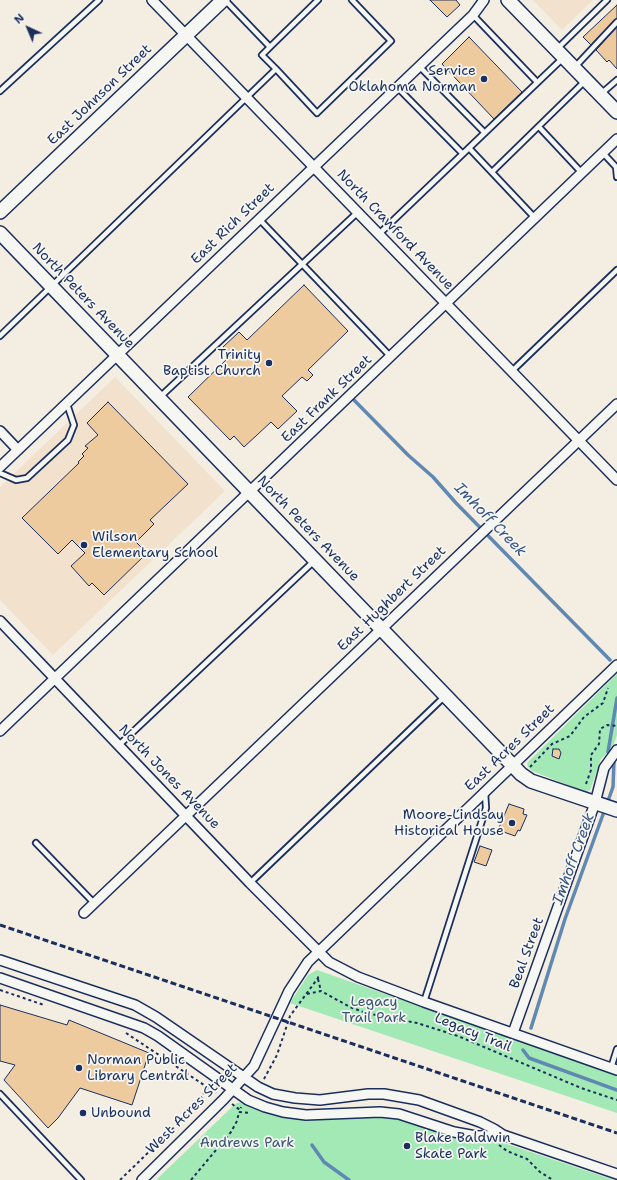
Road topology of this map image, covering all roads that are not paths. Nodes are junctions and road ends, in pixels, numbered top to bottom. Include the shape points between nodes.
1 (99, 0) edge
2 (152, 0) edge
3 (224, 0) edge
4 (318, 0) edge
5 (352, 0) edge
6 (484, 0) edge
7 (508, 0) edge
8 (607, 0) edge
9 (473, 15) junction
10 (617, 22) edge
11 (186, 35) junction
12 (270, 47) junction
13 (560, 53) junction
14 (419, 66) junction
15 (574, 68) junction
16 (276, 70) junction
17 (586, 80) junction
18 (617, 80) edge
19 (538, 82) junction
20 (397, 87) junction
21 (0, 91) edge
22 (600, 95) junction
23 (246, 97) junction
24 (617, 112) edge
25 (539, 127) junction
26 (484, 133) junction
27 (617, 139) edge
28 (469, 148) junction
29 (603, 153) junction
30 (463, 154) junction
31 (313, 167) junction
32 (616, 167) edge
33 (492, 172) junction
34 (582, 173) junction
35 (617, 177) edge
36 (0, 212) edge
37 (358, 212) junction
38 (259, 219) junction
39 (535, 219) junction
40 (0, 233) edge
41 (379, 234) junction
42 (303, 264) junction
43 (617, 270) edge
44 (51, 286) junction
45 (447, 303) junction
46 (0, 336) edge
47 (118, 356) junction
48 (391, 357) junction
49 (512, 371) junction
50 (159, 399) junction
51 (67, 404) junction
52 (617, 404) edge
53 (0, 431) edge
54 (579, 440) junction
55 (18, 450) junction
56 (0, 468) edge
57 (0, 473) edge
58 (617, 480) edge
59 (250, 492) junction
60 (315, 560) junction
61 (0, 621) edge
62 (381, 628) junction
63 (617, 665) edge
64 (55, 678) junction
65 (445, 695) junction
66 (0, 731) edge
67 (119, 745) junction
68 (617, 750) edge
69 (512, 766) junction
70 (485, 792) junction
71 (598, 804) junction
72 (615, 809) edge
73 (186, 815) junction
74 (36, 842) dead end
75 (250, 883) junction
76 (94, 903) junction
77 (84, 913) dead end
78 (318, 951) junction
79 (0, 960) edge
80 (0, 978) edge
81 (424, 1002) junction
82 (513, 1033) junction
83 (617, 1049) edge
84 (614, 1069) edge
85 (244, 1078) junction
86 (234, 1090) junction
87 (0, 1094) edge
88 (503, 1135) junction
89 (617, 1174) edge
90 (81, 1180) edge
91 (142, 1180) edge

1 - 21 lane
2 - 11 street, North Crawford Avenue
3 - 11 street, East Johnson Street
3 - 12 lane
4 - 12 lane
5 - 16 lane via 391,41 317,112
6 - 9 street, East Rich Street
7 - 13 street
8 - 13 lane
9 - 14 street, East Rich Street
9 - 19 lane
10 - 15 lane
11 - 23 street, North Crawford Avenue
11 - 36 street, East Johnson Street
12 - 16 lane via 262,55
13 - 15 street
13 - 19 lane
14 - 20 street, East Rich Street
14 - 26 lane
15 - 17 street
16 - 23 lane
17 - 22 street
17 - 25 lane
18 - 22 lane
19 - 26 lane
20 - 30 lane
20 - 31 street, East Rich Street
22 - 24 street
23 - 31 street, North Crawford Avenue
23 - 44 lane
25 - 33 lane
25 - 34 lane
26 - 28 lane
27 - 29 street, East Frank Street
28 - 30 lane
28 - 33 lane
29 - 32 lane
29 - 34 street, East Frank Street
30 - 41 lane
31 - 37 street, North Crawford Avenue
31 - 38 street, East Rich Street
32 - 35 lane
33 - 39 lane
34 - 39 street, East Frank Street
37 - 41 street, North Crawford Avenue
37 - 42 lane
38 - 42 lane
38 - 47 street, East Rich Street
39 - 45 street, East Frank Street
40 - 44 street, North Peters Avenue
41 - 45 street, North Crawford Avenue
42 - 48 lane
42 - 50 lane
43 - 49 lane
44 - 46 lane
44 - 47 street, North Peters Avenue
45 - 48 street, East Frank Street
45 - 49 street, North Crawford Avenue
47 - 50 street, North Peters Avenue
47 - 51 street, East Rich Street
48 - 59 street, East Frank Street
49 - 54 street, North Crawford Avenue
50 - 59 street, North Peters Avenue
51 - 55 street, East Rich Street
51 - 57 lane via 74,425 68,440 27,478 16,480
52 - 54 street, East Hughbert Street
53 - 55 street
54 - 58 street, North Crawford Avenue
54 - 62 street, East Hughbert Street
55 - 56 street, East Rich Street
59 - 60 street, North Peters Avenue
59 - 64 street, East Frank Street
60 - 62 street, North Peters Avenue
60 - 67 lane
61 - 64 street, North Jones Avenue
62 - 65 street, North Peters Avenue
62 - 73 street, East Hughbert Street
63 - 69 street, East Acres Street
64 - 66 street, East Frank Street
64 - 67 street, North Jones Avenue
65 - 69 street, North Peters Avenue
65 - 75 lane
67 - 73 street, North Jones Avenue
68 - 71 street, Beal Street via 604,768
69 - 70 street, East Acres Street
69 - 71 street, North Peters Avenue via 531,780
70 - 78 street, East Acres Street
70 - 81 lane via 486,808
71 - 72 street, North Peters Avenue
71 - 82 street, Beal Street
73 - 75 street, North Jones Avenue
73 - 76 street, East Hughbert Street
74 - 76 lane
75 - 78 street, North Jones Avenue
76 - 77 street, East Hughbert Street
78 - 81 street, North Jones Avenue via 329,962 358,977
78 - 85 street, West Acres Street via 289,991 254,1066
79 - 85 street via 135,1006 156,1017
80 - 86 street via 144,1028
81 - 82 street, North Jones Avenue
82 - 84 street, North Jones Avenue
83 - 84 lane
85 - 86 street, West Acres Street
85 - 88 street via 273,1094 295,1098 320,1100 373,1094 407,1098 480,1122
86 - 88 street via 248,1100 283,1112 326,1116 380,1112 399,1114 454,1132 476,1136
86 - 91 street, West Acres Street
87 - 90 lane
88 - 89 street

